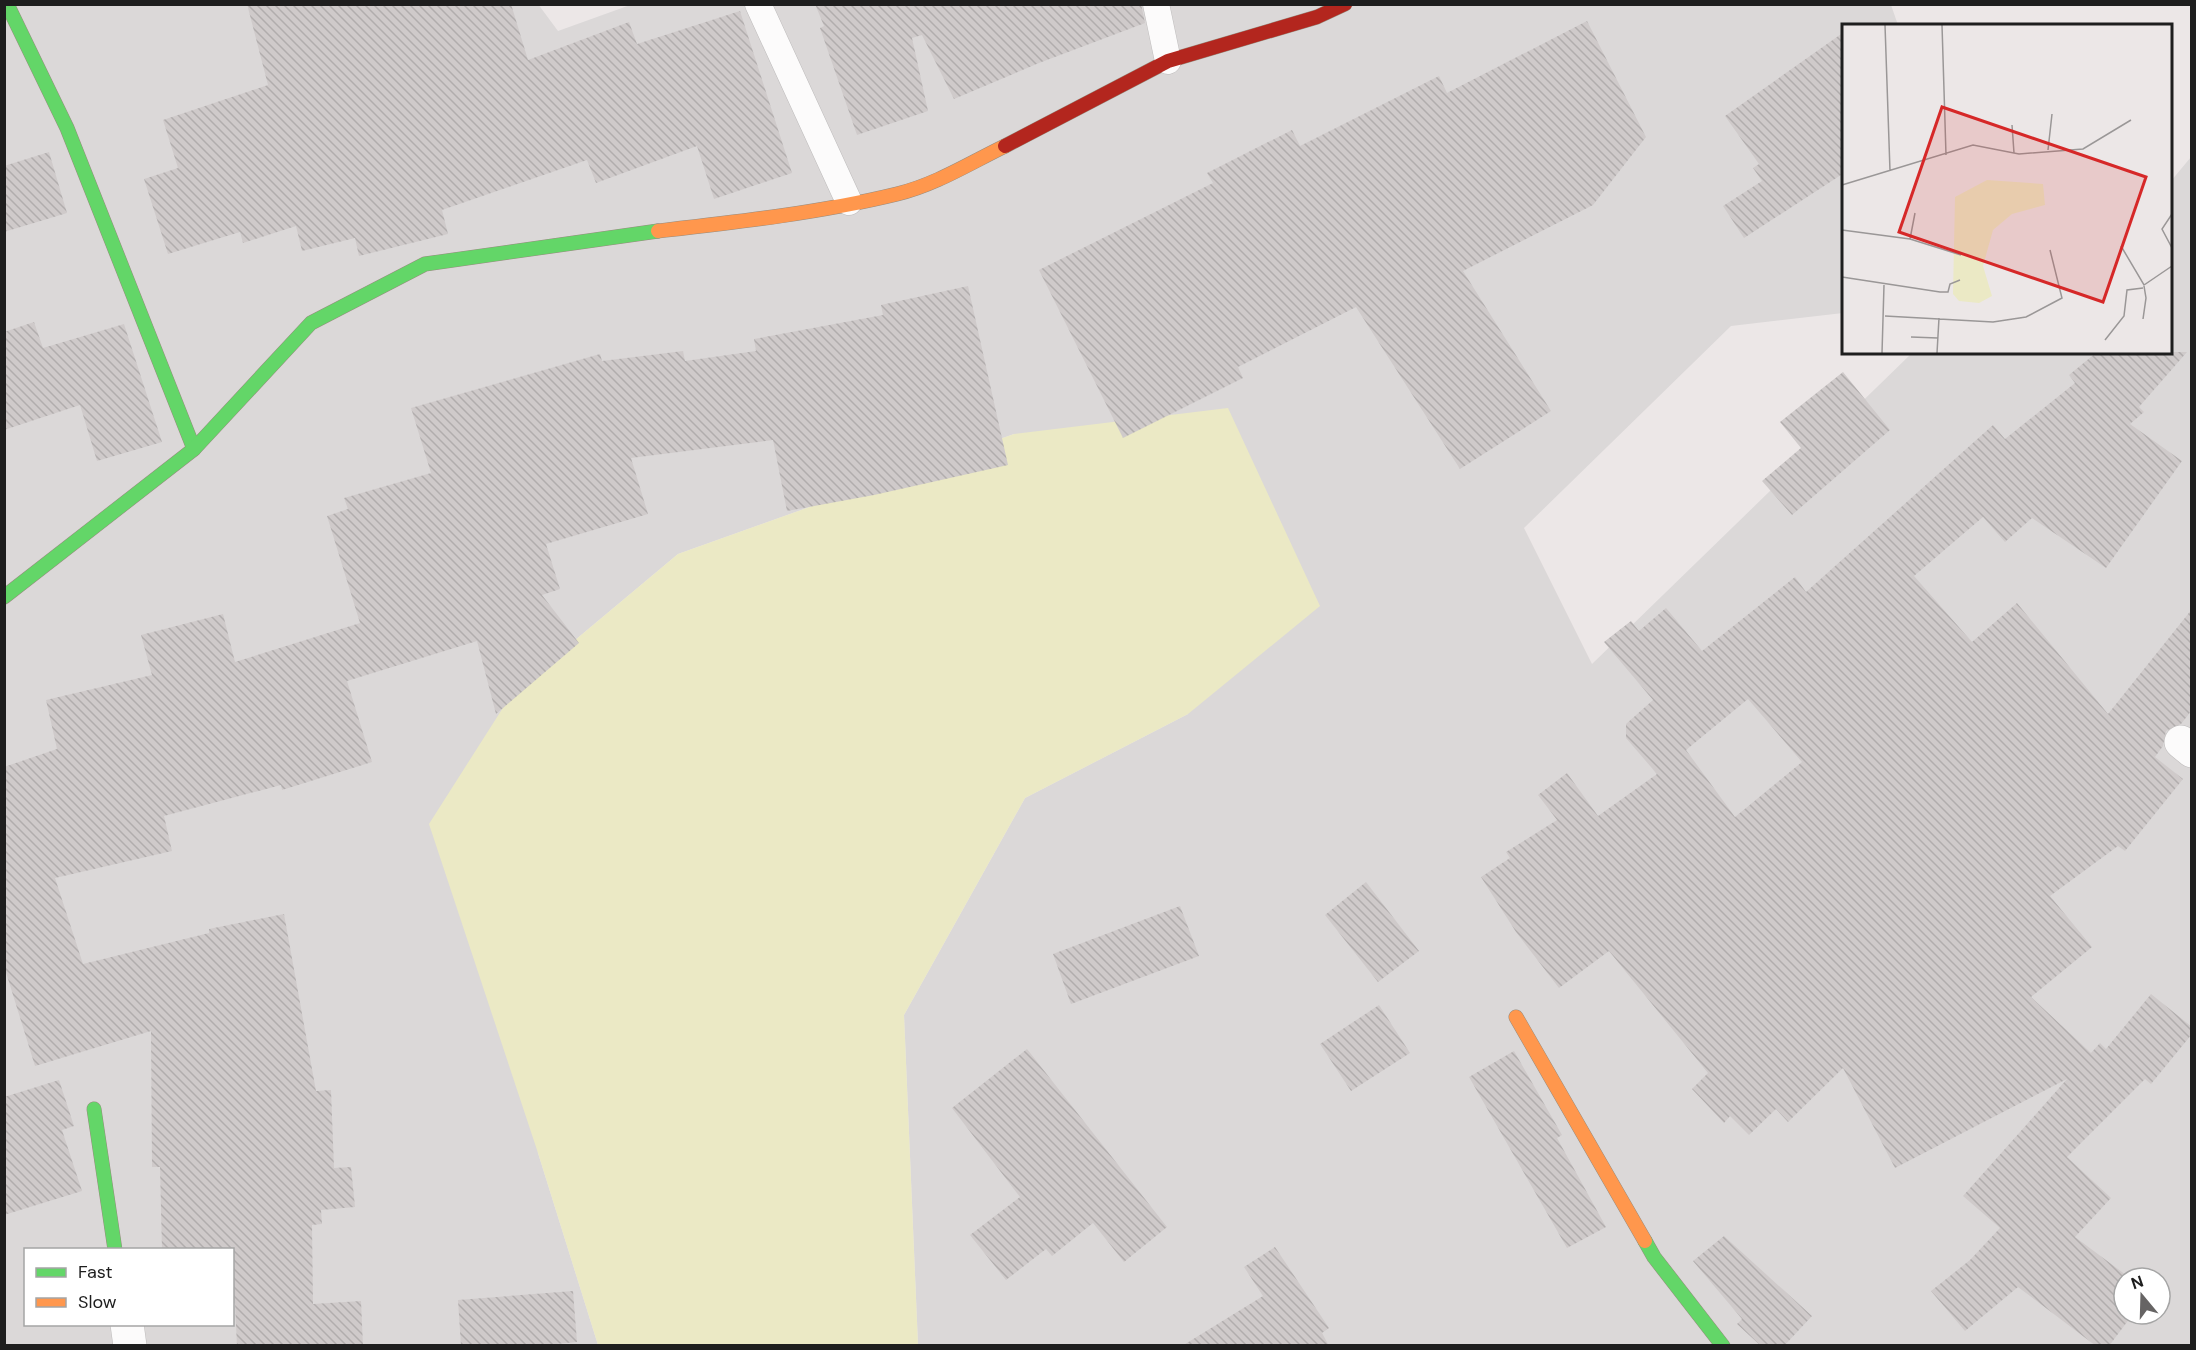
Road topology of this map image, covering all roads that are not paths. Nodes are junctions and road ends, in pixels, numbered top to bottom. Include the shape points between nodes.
1 (7, 4) edge
2 (758, 4) edge
3 (1156, 4) edge
4 (1346, 4) edge
5 (1168, 61) junction
6 (849, 202) junction
7 (194, 449) junction
8 (4, 597) edge
9 (1516, 1017) dead end
10 (94, 1109) dead end
11 (115, 1248) edge
12 (127, 1326) edge
13 (130, 1346) edge
14 (1723, 1346) edge

1 - 7 street via 67,128
2 - 6 lane
3 - 5 lane
4 - 5 street via 1317,17
5 - 6 street via 944,177 898,194
6 - 7 street via 747,221 588,239 425,264 311,323
7 - 8 street
9 - 14 street via 1654,1257
10 - 11 street
12 - 13 street

